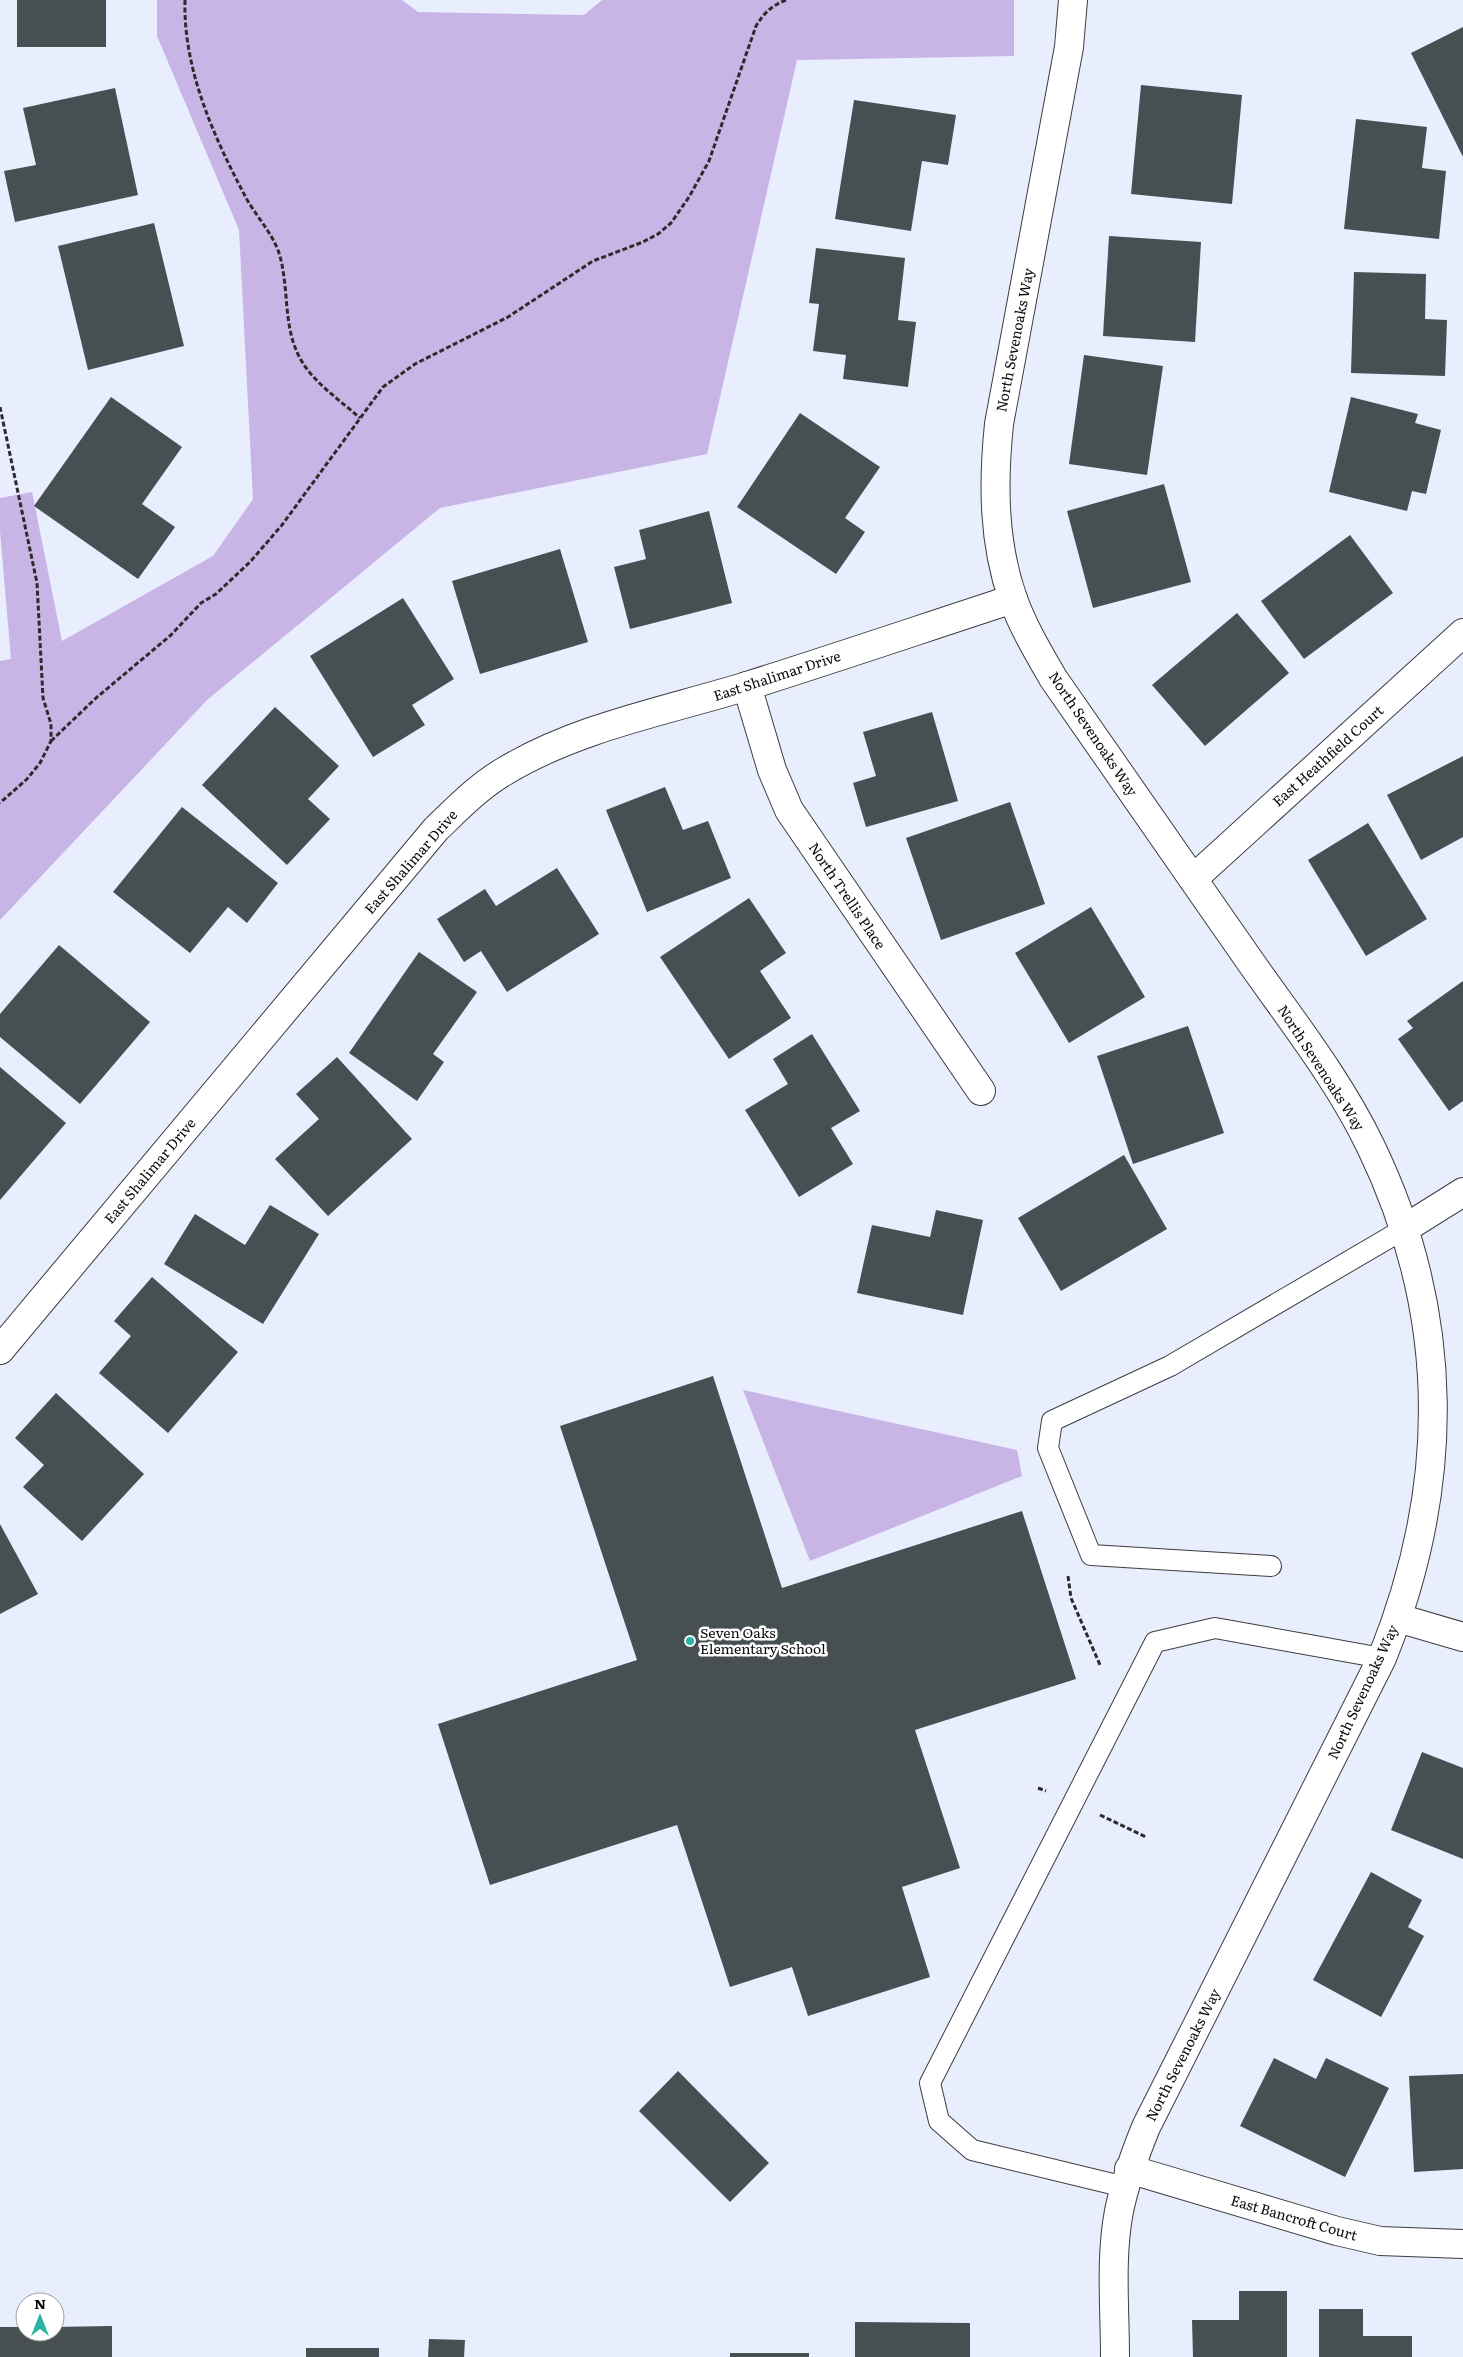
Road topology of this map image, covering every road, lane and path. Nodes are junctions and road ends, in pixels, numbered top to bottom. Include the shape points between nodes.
1 (185, 0) edge
2 (786, 0) edge
3 (1073, 0) edge
4 (0, 407) edge
5 (360, 418) junction
6 (1013, 599) junction
7 (1463, 633) edge
8 (747, 686) junction
9 (51, 741) junction
10 (0, 803) edge
11 (1193, 879) junction
12 (981, 1091) dead end
13 (1463, 1192) edge
14 (1404, 1228) junction
15 (0, 1350) edge
16 (1271, 1566) dead end
17 (1068, 1572) dead end
18 (1398, 1618) junction
19 (1463, 1637) edge
20 (1382, 1658) junction
21 (1100, 1665) dead end
22 (1127, 2178) junction
23 (1463, 2244) edge
24 (1115, 2357) edge

1 - 5 path via 186,40 202,102 244,194 279,252 293,346 315,378
2 - 5 path via 774,5 756,26 709,161 671,223 643,242 593,261 490,328 415,364 383,387
3 - 6 street, North Sevenoaks Way via 1069,48 999,424 994,469 995,513 1002,563
4 - 9 path via 37,583 43,698 51,724
5 - 9 path via 278,531 250,562
6 - 8 street, East Shalimar Drive
6 - 11 street, North Sevenoaks Way via 1053,678
7 - 11 street, East Heathfield Court
8 - 12 street, North Trellis Place via 772,770 789,810
8 - 15 street, East Shalimar Drive via 585,734 544,750 504,772 468,798 436,829
9 - 10 path via 27,779
11 - 14 street, North Sevenoaks Way via 1349,1107 1370,1145
13 - 14 street
14 - 16 lane via 1170,1366 1052,1421 1048,1448 1091,1555
14 - 18 street, North Sevenoaks Way via 1416,1271 1428,1338 1433,1444 1427,1498 1412,1575
17 - 21 path via 1071,1598
18 - 19 street
18 - 20 street, North Sevenoaks Way
20 - 22 street, North Sevenoaks Way via 1151,2118
20 - 22 lane via 1215,1628 1155,1642 930,2083 938,2121 972,2150
22 - 23 street, East Bancroft Court via 1380,2241
22 - 24 street, North Sevenoaks Way via 1119,2212 1115,2255

